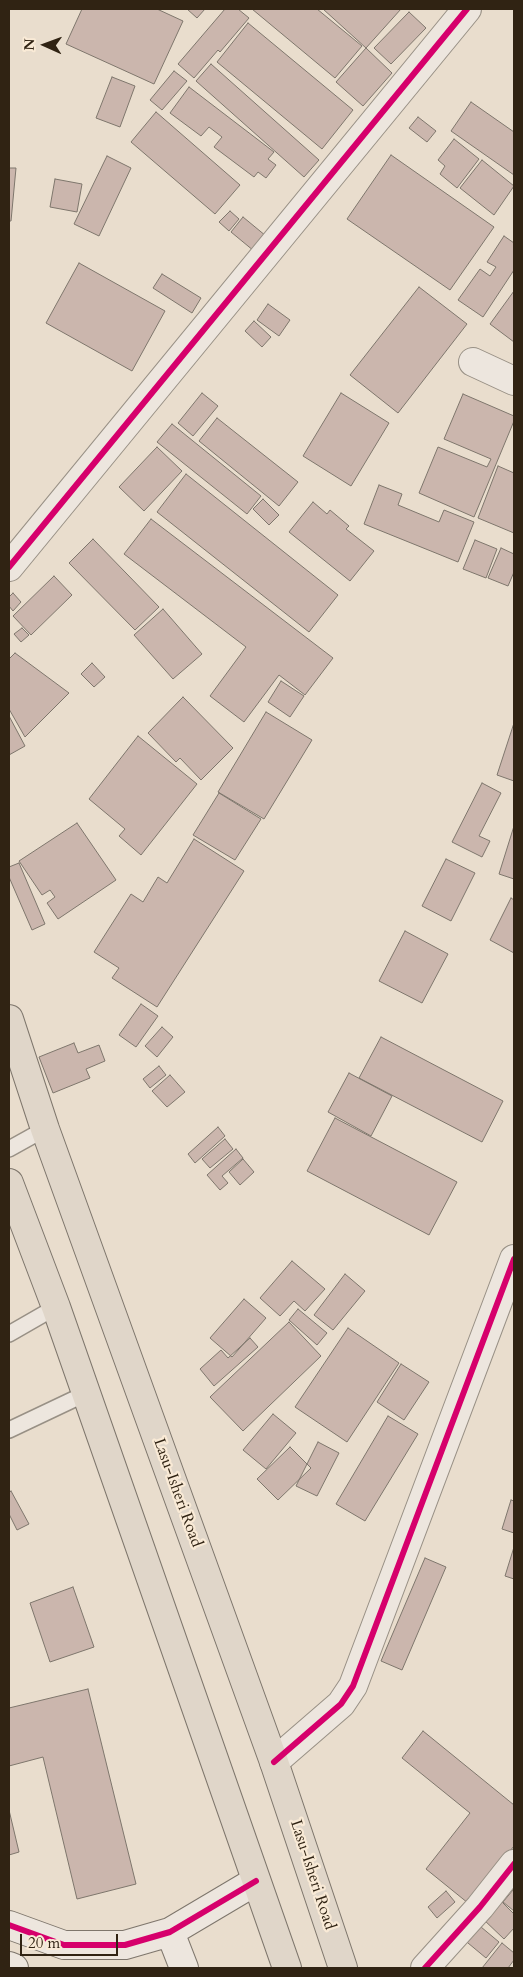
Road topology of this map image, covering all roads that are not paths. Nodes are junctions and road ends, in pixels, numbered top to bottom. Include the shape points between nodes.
1 (468, 9) edge
2 (473, 362) dead end
3 (514, 381) edge
4 (9, 567) edge
5 (9, 1019) edge
6 (45, 1129) junction
7 (9, 1149) edge
8 (9, 1183) edge
9 (514, 1259) edge
10 (56, 1307) junction
11 (9, 1334) edge
12 (87, 1393) junction
13 (9, 1430) edge
14 (274, 1762) junction
15 (514, 1864) edge
16 (256, 1881) junction
17 (9, 1924) edge
18 (170, 1932) junction
19 (9, 1966) edge
20 (14, 1968) edge
21 (184, 1968) edge
22 (287, 1968) edge
23 (343, 1968) edge
24 (425, 1968) edge

1 - 4 street
2 - 3 street
5 - 6 main road, Lasu-Isheri Road
6 - 7 lane
6 - 14 main road, Lasu-Isheri Road
8 - 10 main road
9 - 14 street via 353,1686 341,1704
10 - 11 lane
10 - 12 main road
12 - 13 lane
12 - 16 main road
14 - 23 main road, Lasu-Isheri Road
15 - 24 street
16 - 18 street
16 - 22 main road
17 - 18 street via 64,1945 125,1945
18 - 21 street
19 - 20 street

